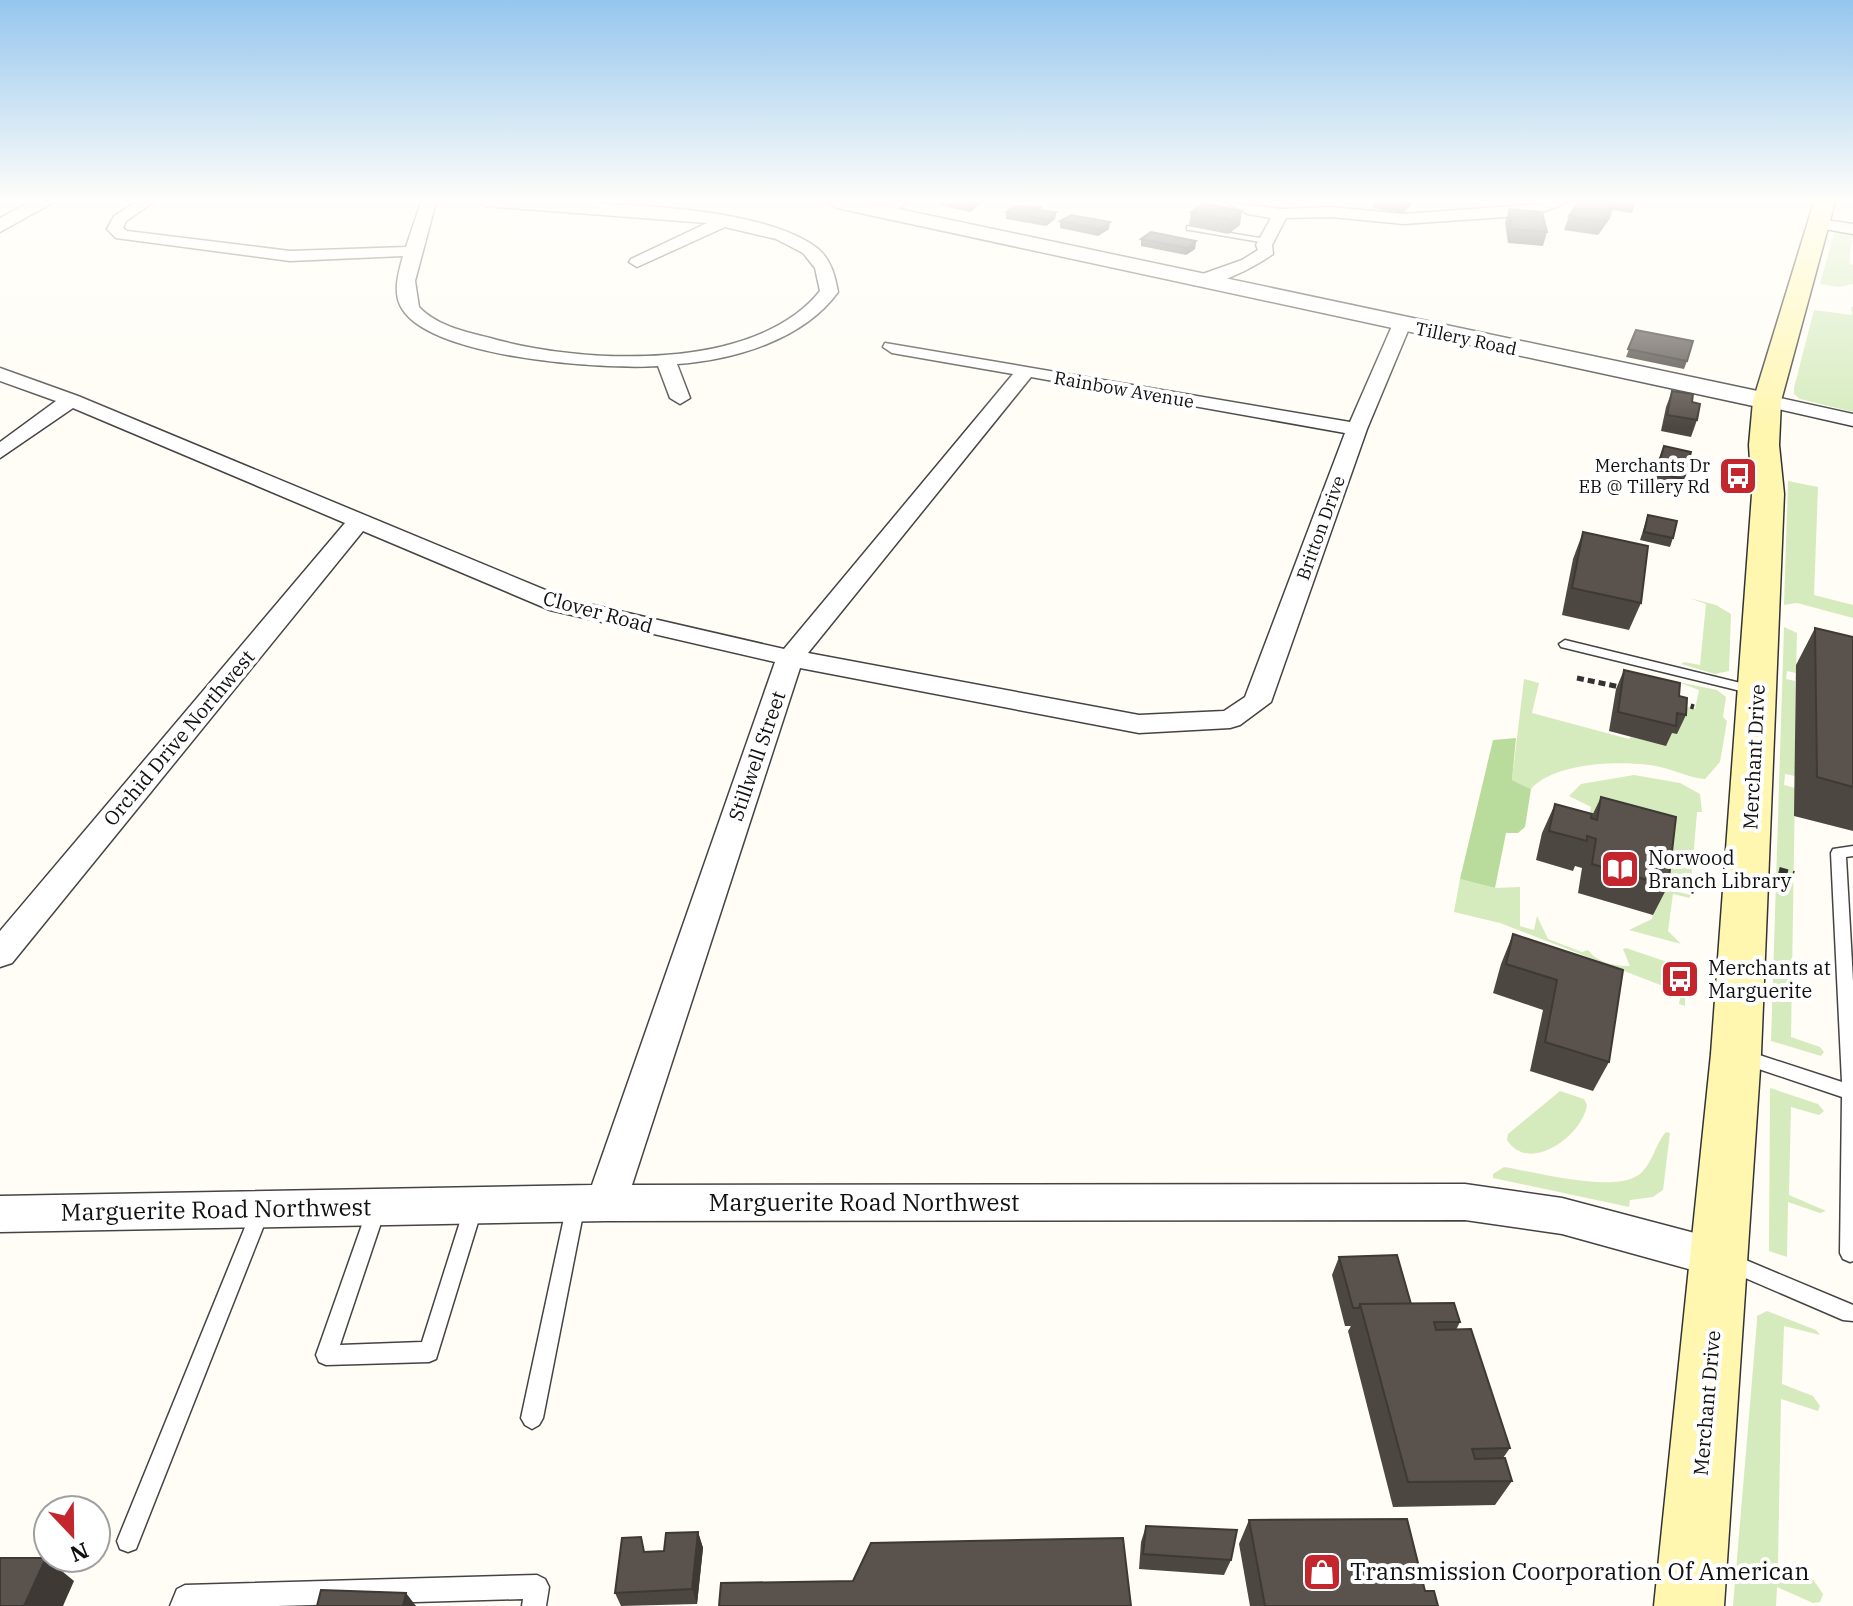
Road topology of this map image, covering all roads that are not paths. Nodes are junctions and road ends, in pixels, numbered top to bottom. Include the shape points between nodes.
1 (408, 277) edge
2 (828, 277) edge
3 (1194, 277) edge
4 (1215, 277) edge
5 (1803, 277) edge
6 (1204, 279) junction
7 (1401, 326) junction
8 (892, 347) dead end
9 (665, 359) junction
10 (1024, 373) junction
11 (0, 374) edge
12 (680, 398) dead end
13 (71, 400) junction
14 (1767, 401) junction
15 (1853, 420) edge
16 (1357, 429) junction
17 (0, 452) edge
18 (358, 522) junction
19 (1565, 644) dead end
20 (790, 658) junction
21 (1757, 691) junction
22 (1230, 719) joint
23 (1853, 851) edge
24 (0, 954) edge
25 (1736, 1054) junction
26 (1852, 1093) edge
27 (591, 1204) junction
28 (474, 1206) junction
29 (377, 1207) junction
30 (262, 1210) junction
31 (0, 1214) edge
32 (1850, 1253) dead end
33 (1721, 1259) junction
34 (1850, 1313) dead end
35 (532, 1418) dead end
36 (128, 1541) dead end
37 (333, 1598) edge
38 (182, 1606) edge
39 (534, 1606) edge
40 (1689, 1606) edge

1 - 9 street via 407,303 433,326 489,345 561,359
2 - 9 street via 829,292 807,317 764,337
3 - 6 street, Tillery Road
4 - 6 street
5 - 14 main road, Merchant Drive
6 - 7 street, Tillery Road
7 - 14 street, Tillery Road
7 - 16 street, Britton Drive
8 - 10 street, Rainbow Avenue
9 - 12 street
10 - 16 street, Rainbow Avenue
10 - 20 street, Stillwell Street
11 - 13 street, Clover Road
13 - 17 street
13 - 18 street, Clover Road
14 - 15 street
14 - 21 main road, Merchant Drive via 1768,494
16 - 22 street, Britton Drive via 1257,702
18 - 20 street, Clover Road via 559,605
18 - 24 street, Orchid Drive Northwest
19 - 21 lane
20 - 22 street, Clover Road via 1139,724
20 - 27 street, Stillwell Street
21 - 25 main road, Merchant Drive
23 - 26 lane via 1838,853
25 - 26 lane
25 - 33 main road, Merchant Drive
26 - 32 lane
27 - 28 street, Marguerite Road Northwest
27 - 33 street, Marguerite Road Northwest via 1465,1202 1573,1216
27 - 35 lane
28 - 29 street, Marguerite Road Northwest
28 - 29 lane via 429,1352 326,1355
29 - 30 street, Marguerite Road Northwest
30 - 31 street, Marguerite Road Northwest
30 - 36 lane
33 - 34 lane
33 - 40 main road, Merchant Drive
37 - 38 lane via 185,1597
37 - 39 lane via 537,1587

